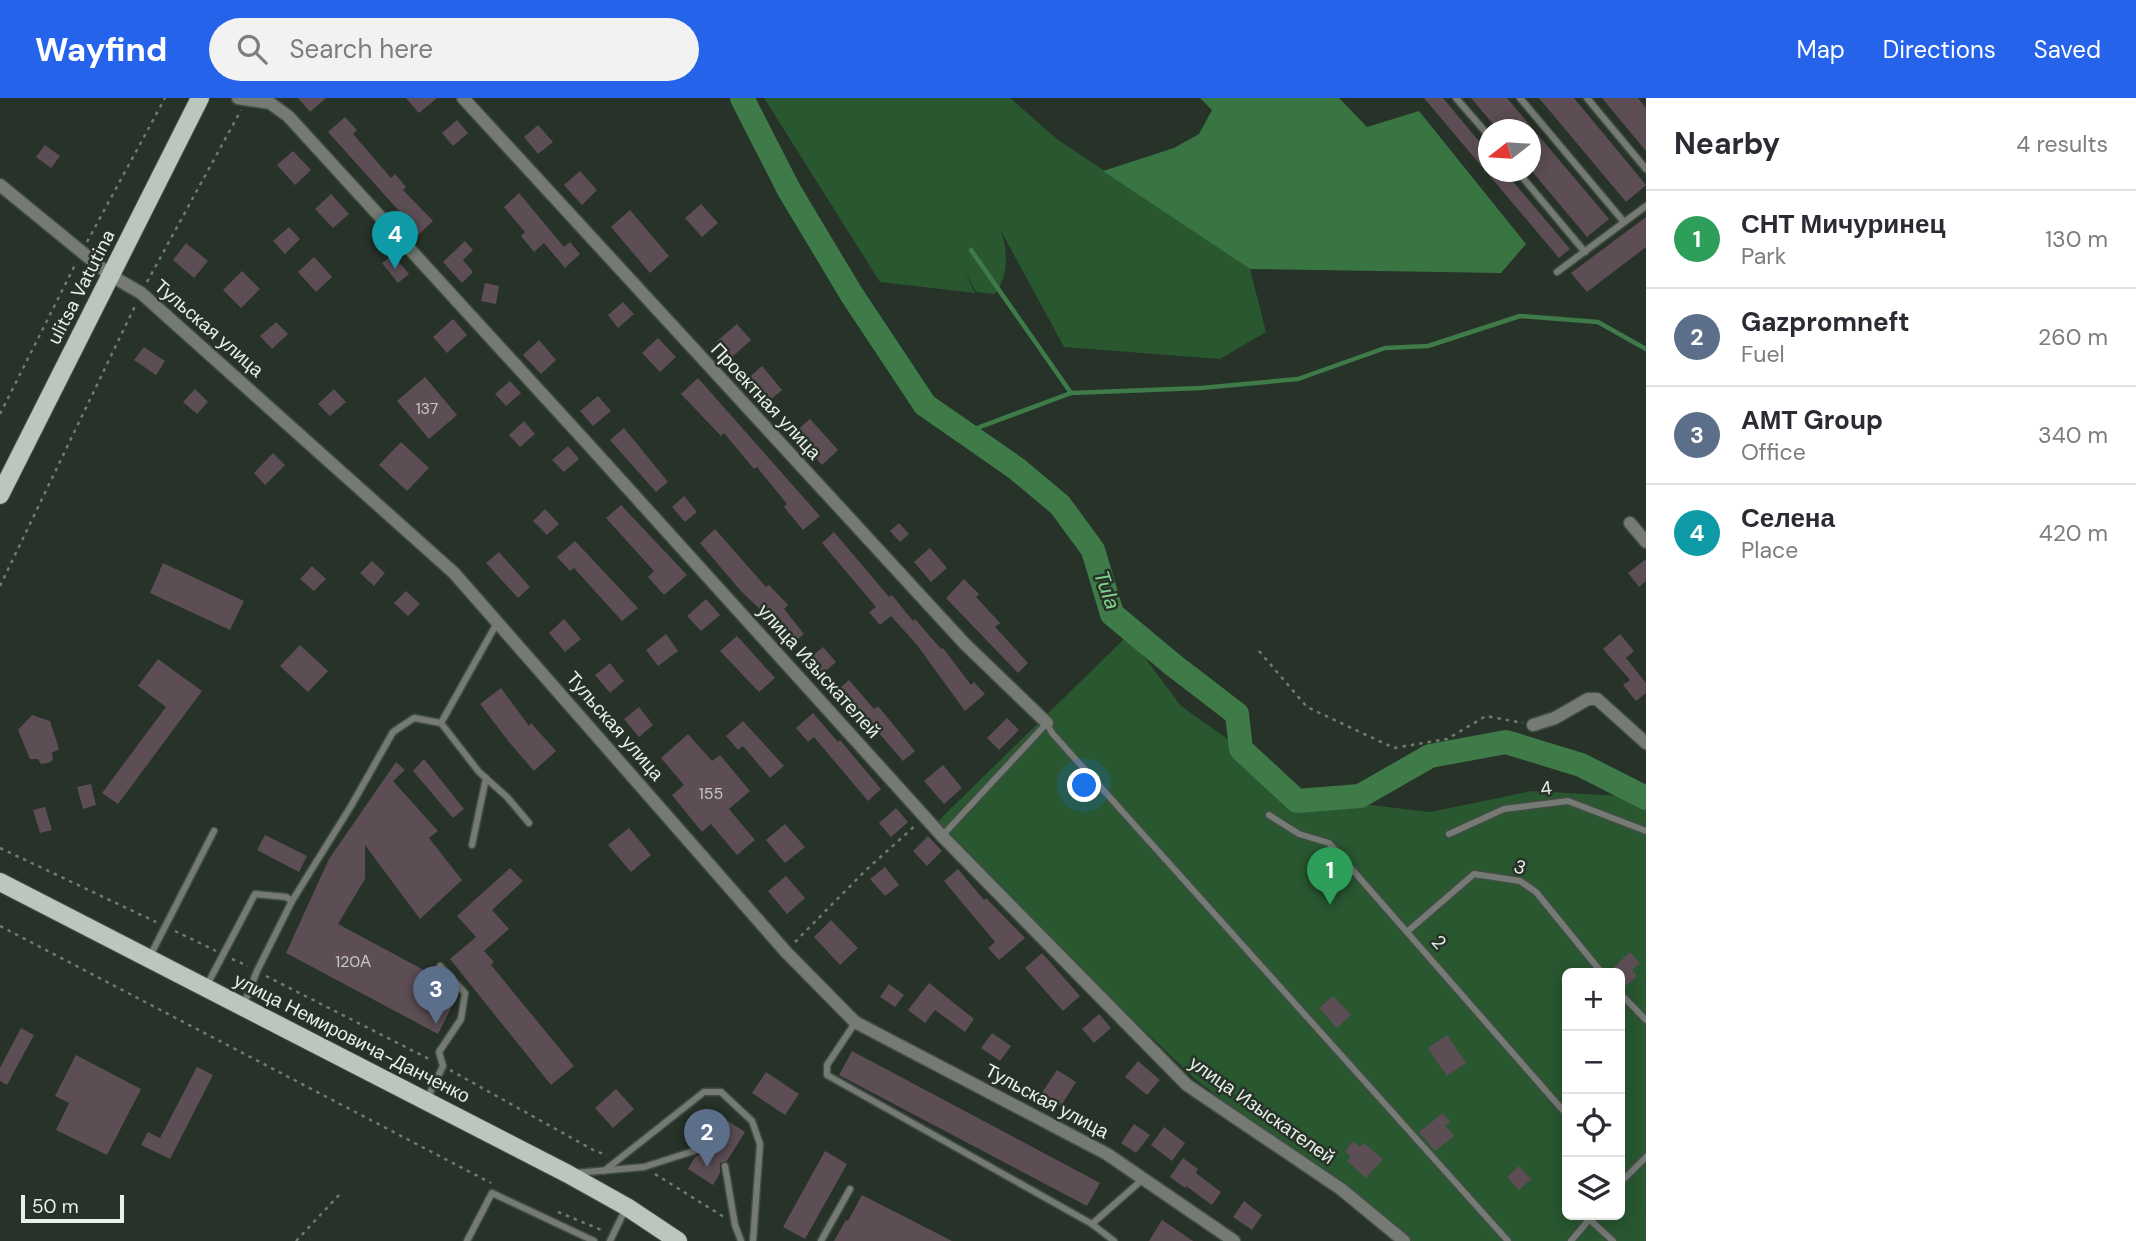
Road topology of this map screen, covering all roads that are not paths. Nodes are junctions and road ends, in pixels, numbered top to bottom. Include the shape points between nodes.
1 (201, 98) edge
2 (463, 98) edge
3 (1456, 98) edge
4 (1520, 98) edge
5 (1587, 98) edge
6 (243, 99) edge
7 (1478, 123) edge
8 (1646, 169) edge
9 (1526, 182) edge
10 (0, 186) edge
11 (1646, 206) edge
12 (1625, 222) junction
13 (1585, 252) junction
14 (1557, 272) dead end
15 (110, 275) junction
16 (0, 495) edge
17 (1630, 523) dead end
18 (1646, 542) edge
19 (497, 623) junction
20 (441, 723) junction
21 (1047, 723) junction
22 (1533, 725) road end
23 (1646, 743) edge
24 (486, 778) junction
25 (1269, 815) dead end
26 (529, 823) dead end
27 (214, 831) dead end
28 (937, 831) junction
29 (1646, 831) edge
30 (1449, 834) dead end
31 (472, 845) dead end
32 (0, 882) edge
33 (292, 901) junction
34 (1408, 931) junction
35 (149, 958) junction
36 (440, 966) dead end
37 (1598, 968) edge
38 (206, 987) junction
39 (1625, 998) edge
40 (243, 1006) junction
41 (1646, 1020) edge
42 (855, 1023) junction
43 (426, 1100) junction
44 (1562, 1109) edge
45 (700, 1149) dead end
46 (1646, 1157) edge
47 (725, 1166) dead end
48 (604, 1171) junction
49 (568, 1174) junction
50 (1625, 1175) edge
51 (1143, 1179) junction
52 (850, 1189) dead end
53 (626, 1207) junction
54 (1588, 1220) edge
55 (1594, 1220) edge
56 (1092, 1224) junction
57 (611, 1238) edge
58 (467, 1241) edge
59 (594, 1241) edge
60 (678, 1241) edge
61 (741, 1241) edge
62 (753, 1241) edge
63 (821, 1241) edge
64 (1114, 1241) edge
65 (1234, 1241) edge
66 (1404, 1241) edge
67 (1508, 1241) edge
68 (1571, 1241) edge
69 (1613, 1241) edge

1 - 15 main road, ulitsa Vatutina
2 - 21 street, Проектная улица via 964,643
3 - 7 lane
4 - 12 lane
5 - 8 lane
6 - 28 street, улица Изыскателей via 270,103 288,116
9 - 13 lane
10 - 15 street, Тульская улица
11 - 12 lane
12 - 13 lane
13 - 14 lane
15 - 16 main road, ulitsa Vatutina
15 - 19 street, Тульская улица via 141,293 444,563
17 - 18 street
19 - 20 lane
19 - 42 street, Тульская улица via 786,952
20 - 24 lane
20 - 33 lane via 414,718 393,733
21 - 28 lane
21 - 67 lane
22 - 23 street via 1597,699
24 - 26 lane
24 - 31 lane
25 - 34 lane, 2 via 1299,834 1329,843
27 - 35 lane
28 - 66 street, улица Изыскателей via 1186,1085 1341,1189
29 - 30 lane, 4 via 1568,801 1504,809
32 - 35 main road, улица Немировича-Данченко
33 - 38 lane via 255,894
33 - 40 lane
34 - 37 lane, 3 via 1474,874 1520,881 1536,892
34 - 44 lane, 2
35 - 38 main road, улица Немировича-Данченко
36 - 43 lane via 465,993 461,1019 439,1052 443,1066
38 - 40 main road, улица Немировича-Данченко
39 - 41 lane
40 - 43 main road, улица Немировича-Данченко
42 - 51 street, Тульская улица via 1107,1154
42 - 56 lane via 827,1065 827,1075
43 - 49 main road, улица Немировича-Данченко
45 - 48 lane via 644,1167
46 - 50 lane
47 - 61 lane
48 - 49 lane
48 - 62 lane via 704,1092 721,1092 752,1121 760,1144
49 - 53 main road, улица Немировича-Данченко
51 - 56 lane
51 - 65 street, Тульская улица
52 - 63 lane
53 - 57 lane
53 - 60 main road, улица Немировича-Данченко
54 - 68 lane
55 - 69 lane
56 - 64 lane
58 - 59 lane via 492,1193

